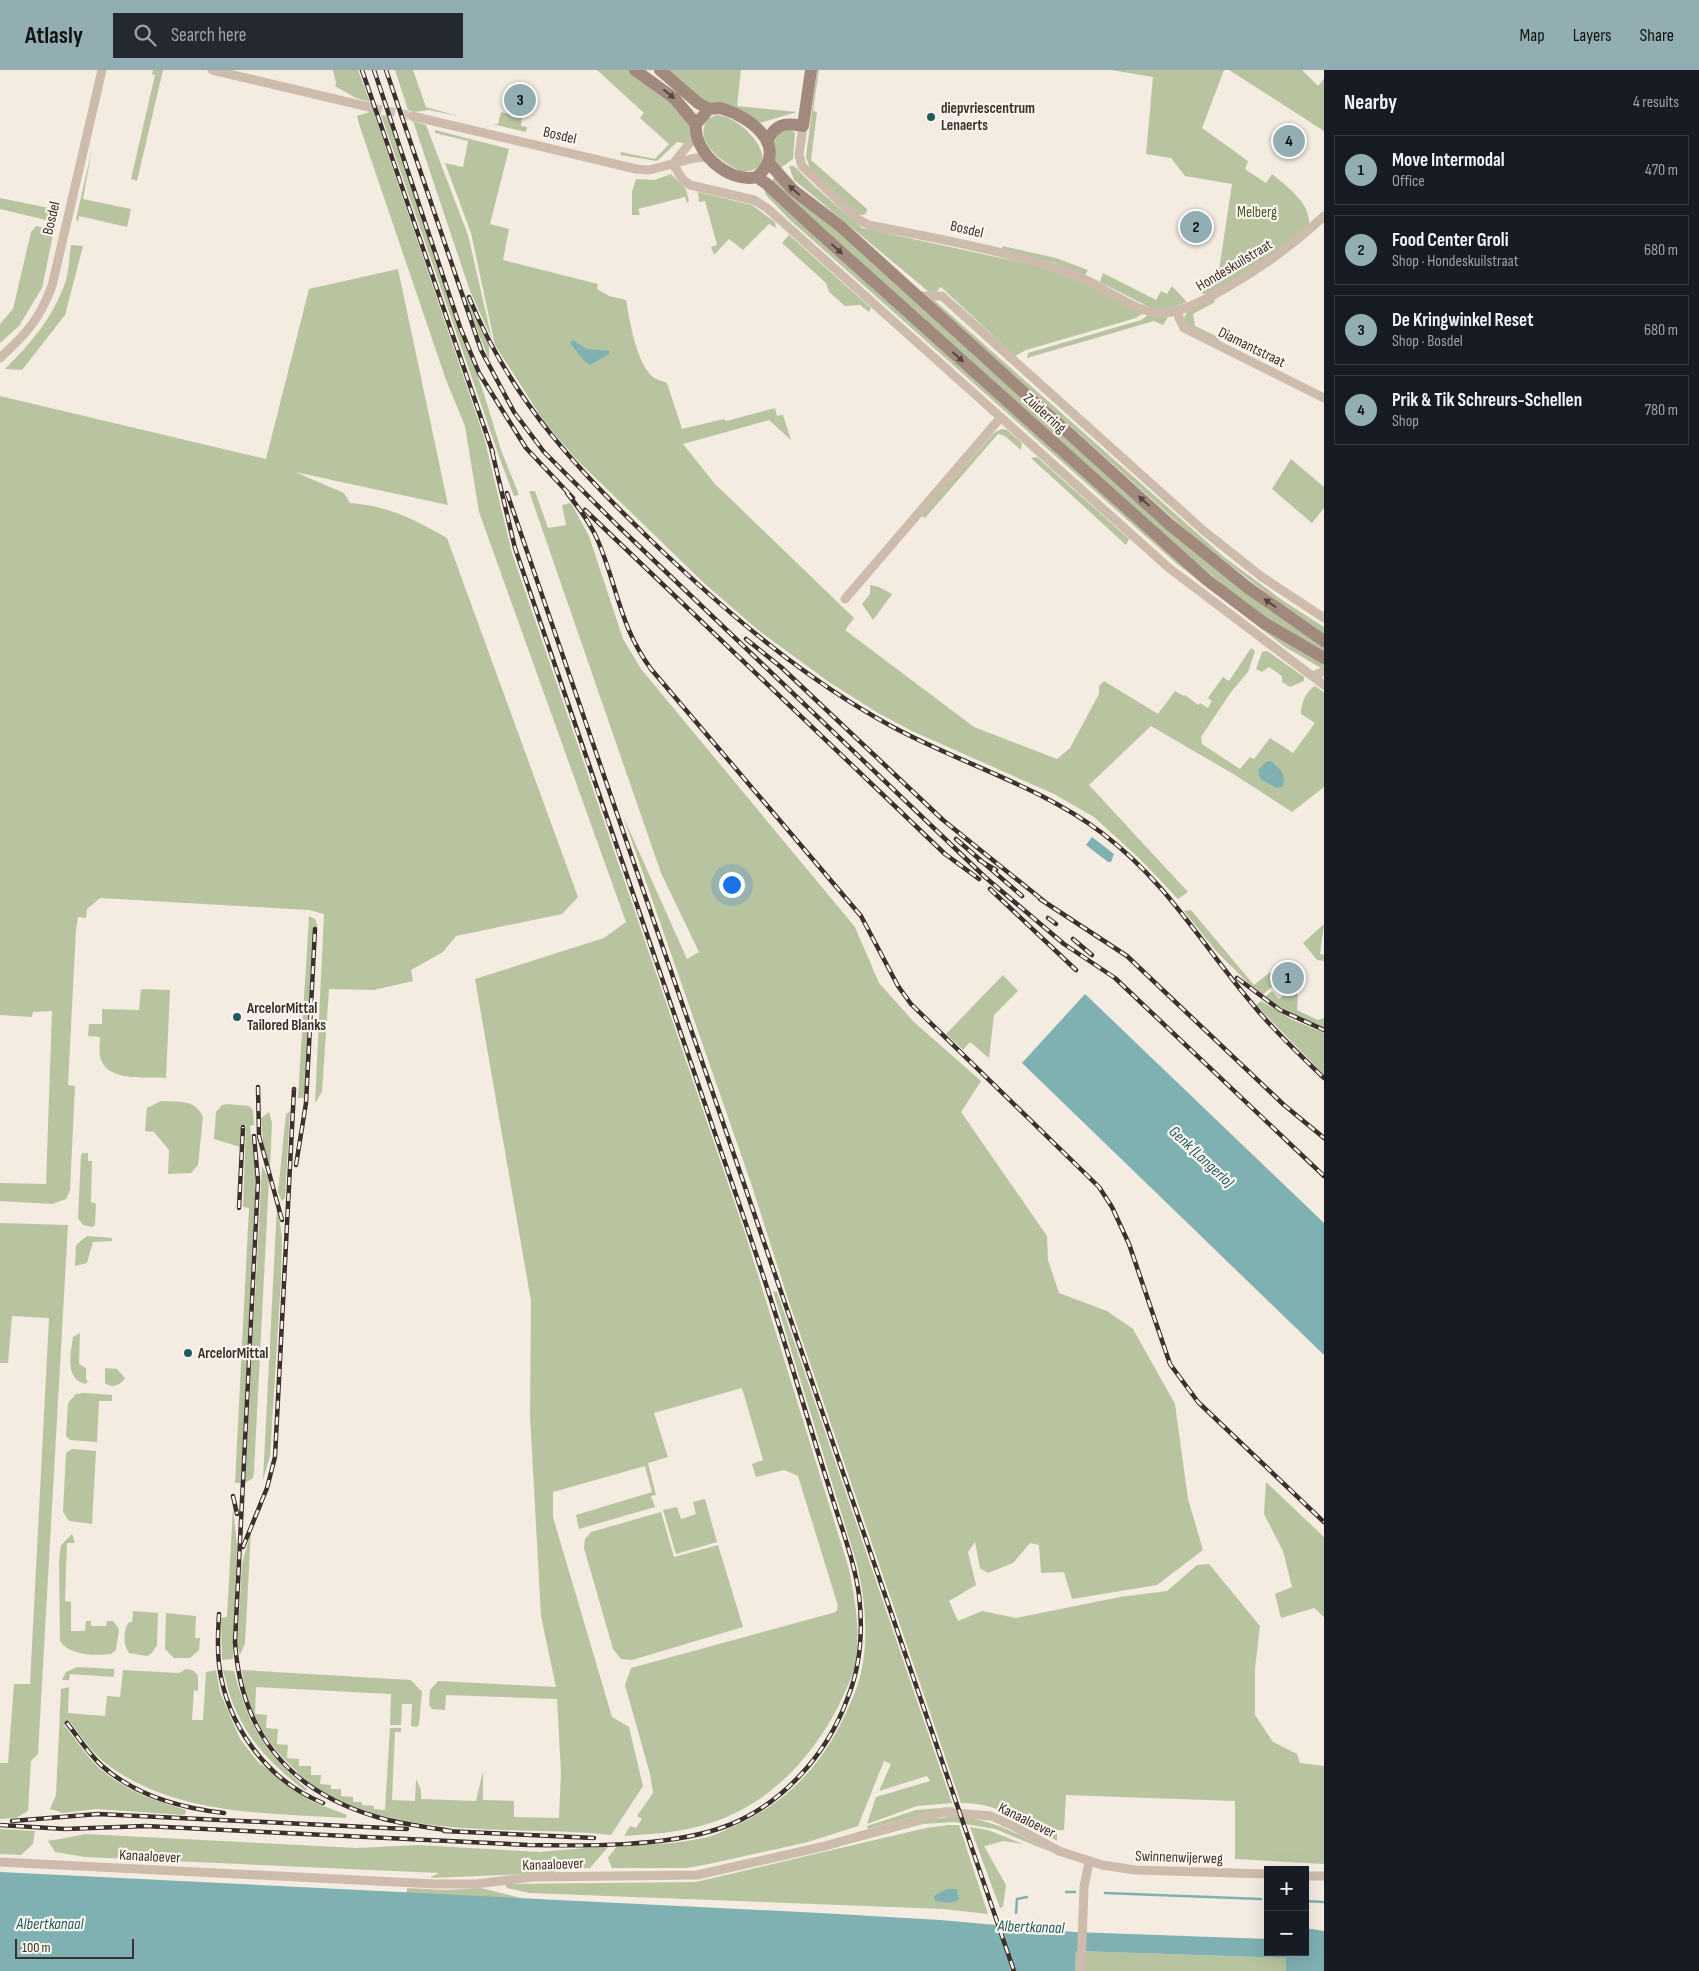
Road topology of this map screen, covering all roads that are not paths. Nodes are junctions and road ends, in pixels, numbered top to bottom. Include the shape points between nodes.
1 (102, 70) edge
2 (212, 70) edge
3 (635, 70) edge
4 (660, 70) edge
5 (810, 70) edge
6 (372, 108) tunnel mouth
7 (709, 109) junction
8 (412, 116) tunnel mouth
9 (803, 121) junction
10 (754, 125) junction
11 (696, 130) junction
12 (767, 142) junction
13 (708, 157) junction
14 (768, 163) junction
15 (673, 164) junction
16 (756, 177) junction
17 (1324, 216) edge
18 (916, 296) junction
19 (1176, 311) junction
20 (0, 358) edge
21 (1324, 398) edge
22 (1001, 417) junction
23 (845, 599) dead end
24 (1324, 618) edge
25 (1324, 642) edge
26 (1324, 658) edge
27 (1324, 671) edge
28 (1313, 676) junction
29 (1324, 686) edge
30 (0, 1862) edge
31 (1089, 1862) junction
32 (1264, 1874) edge
33 (1309, 1876) edge
34 (1324, 1876) edge
35 (1081, 1971) edge

1 - 20 street, Bosdel via 52,286 42,312 27,333
2 - 6 street
3 -> 11 main road, Zuiderring via 674,98
4 - 7 main road
5 - 9 main road
7 - 10 main road via 732,112
7 - 11 main road
8 - 15 street, Bosdel via 636,168 649,170
9 - 10 main road via 780,117
9 - 12 main road via 775,128
9 - 19 street, Bosdel via 799,155 802,166 859,220 1054,268 1090,281 1148,311 1162,314
10 - 12 main road
11 - 13 main road, Zuiderring
11 - 15 street
12 - 14 main road
13 - 15 street, Bosdel
13 - 16 main road, Zuiderring via 736,176
14 - 16 main road
18 -> 14 main road, Zuiderring via 839,226 793,190
15 - 22 street via 690,186 754,200 767,208
16 -> 26 main road, Zuiderring via 1207,580 1264,623
17 - 19 street, Hondeskuilstraat via 1299,240 1254,273
18 - 24 street, Zuiderring via 942,296 1234,556
25 -> 18 main road, Zuiderring via 1169,524
19 - 21 street, Diamantstraat via 1184,328
22 - 23 street
22 - 28 street via 1169,568
27 - 28 street
28 - 29 street
30 - 31 street, Kanaaloever via 435,1884 476,1884 540,1877 663,1877 697,1874 786,1855 944,1812 991,1816 1045,1845
31 - 32 street, Swinnenwijerweg via 1136,1870
31 - 35 street via 1084,1887
33 - 34 street

